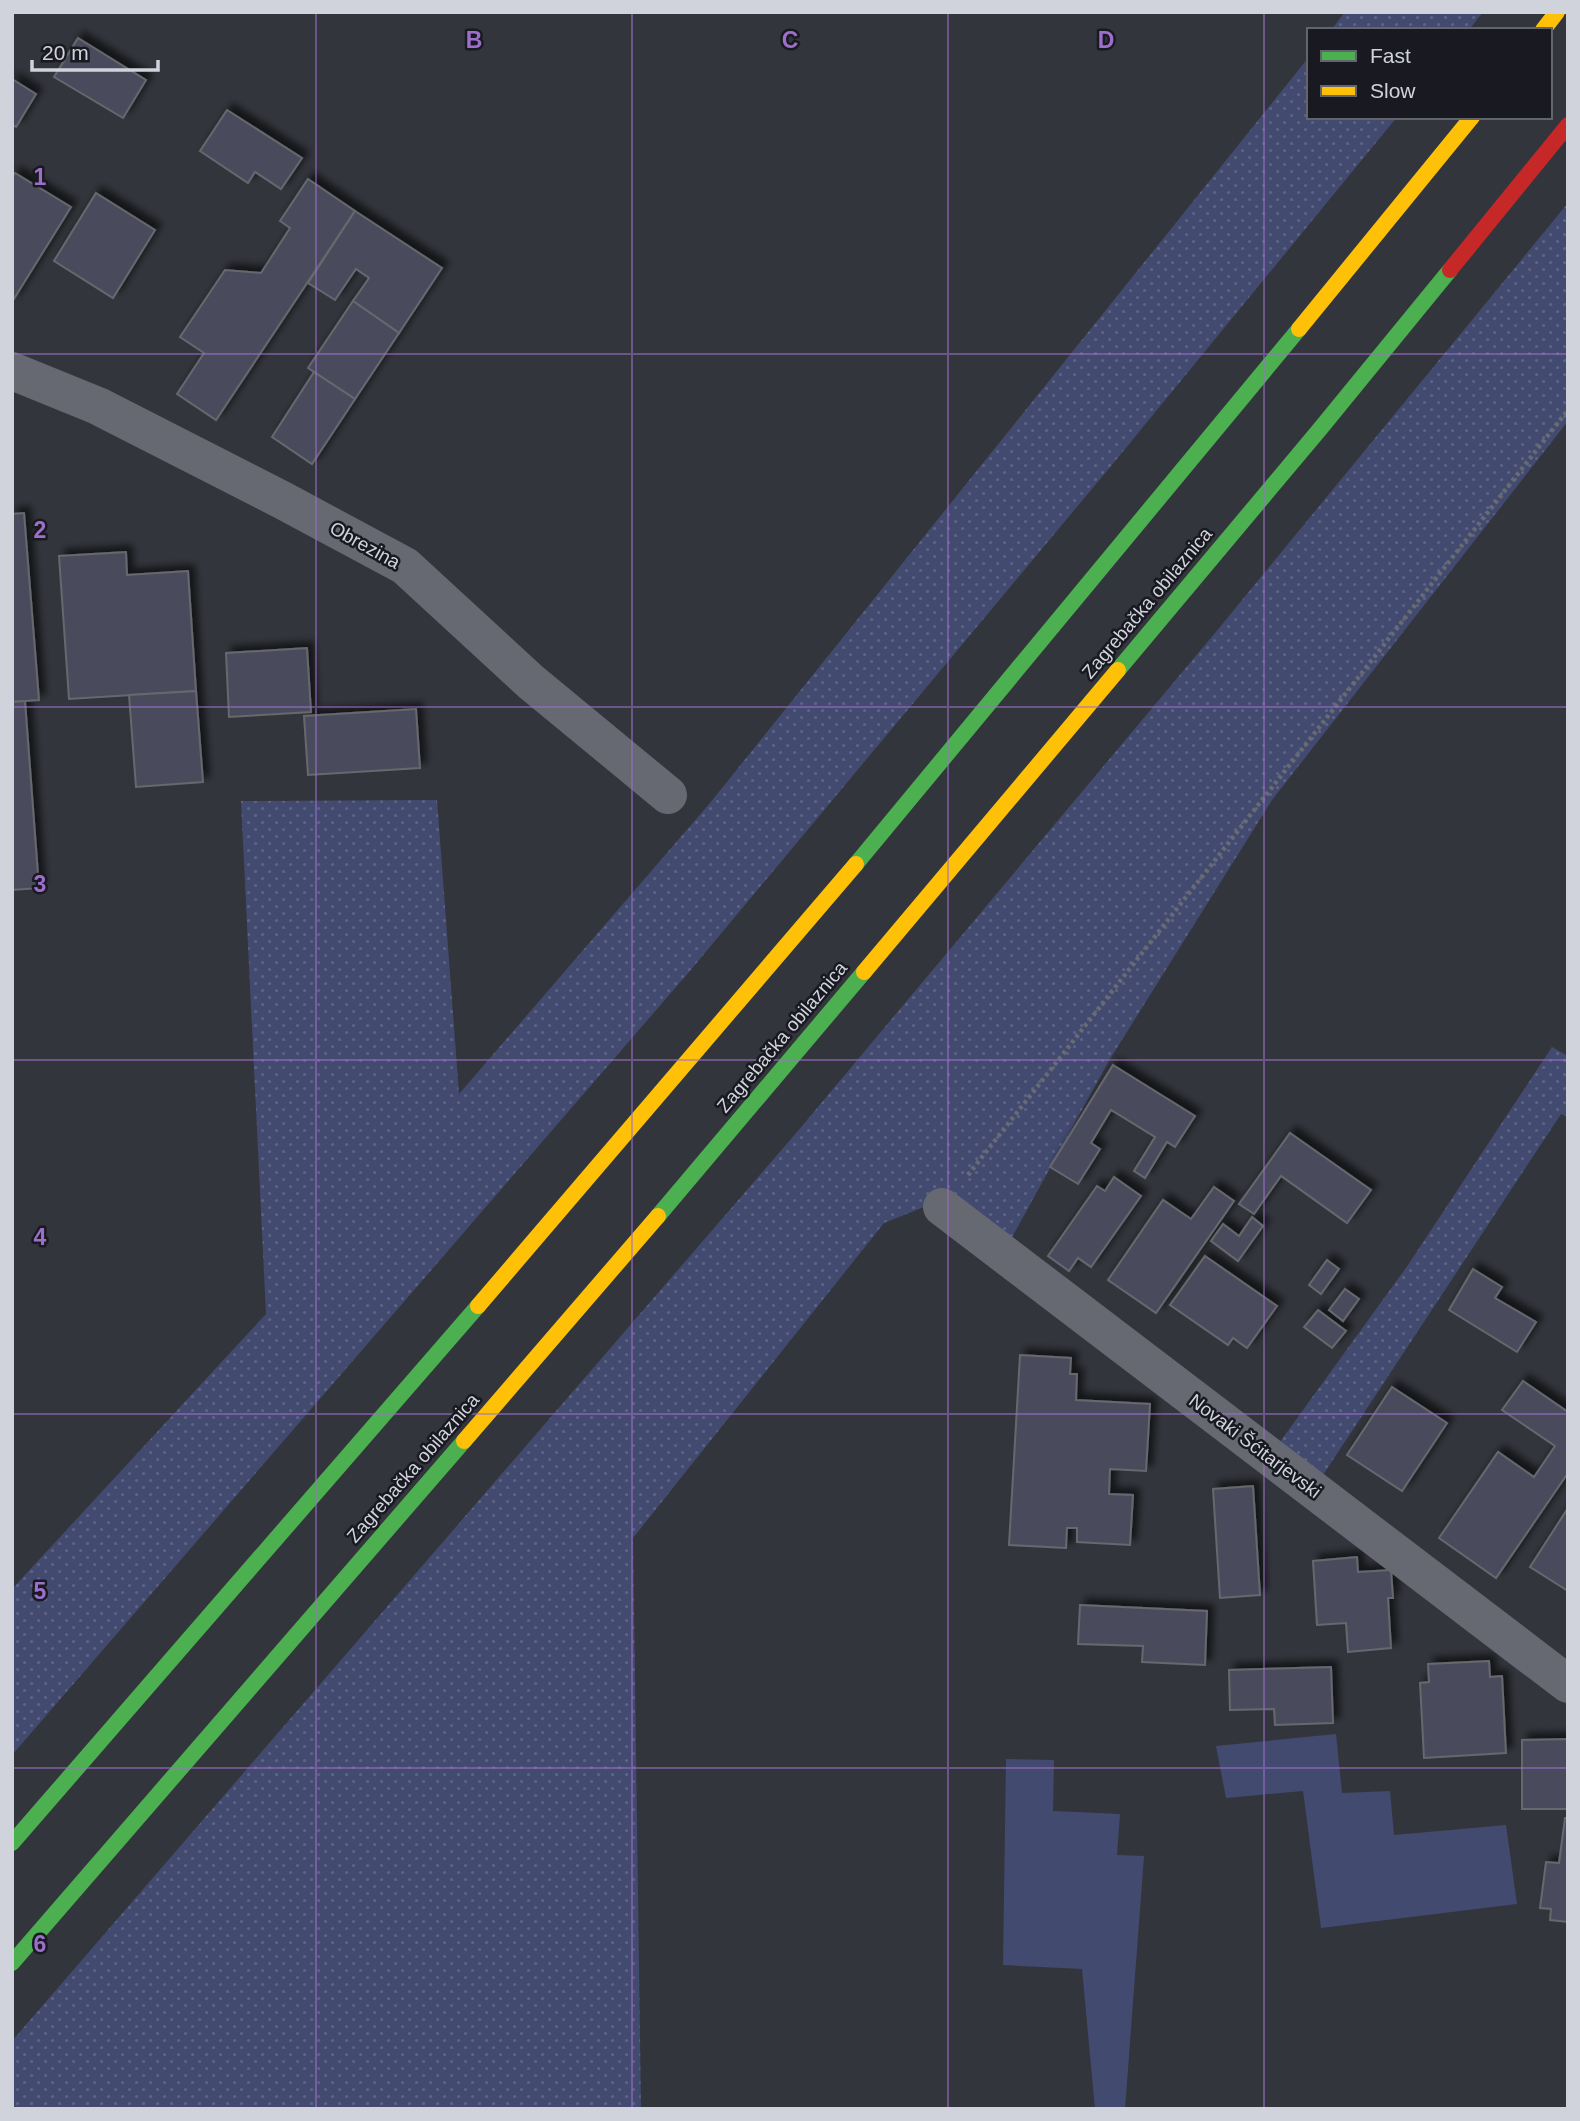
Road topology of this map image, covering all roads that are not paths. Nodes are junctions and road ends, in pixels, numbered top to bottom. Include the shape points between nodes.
1 (1557, 12) edge
2 (1545, 28) edge
3 (1470, 119) edge
4 (1568, 125) edge
5 (12, 371) edge
6 (668, 795) dead end
7 (943, 1207) road end
8 (1568, 1684) edge
9 (12, 1843) edge
10 (12, 1963) edge

1 - 2 highway
3 - 9 highway via 913,796
4 - 10 highway, Zagrebačka obilaznica via 1320,429 652,1224
5 - 6 street, Obrezina via 98,406 405,566 531,682
7 - 8 street, Novaki Šćitarjevski

